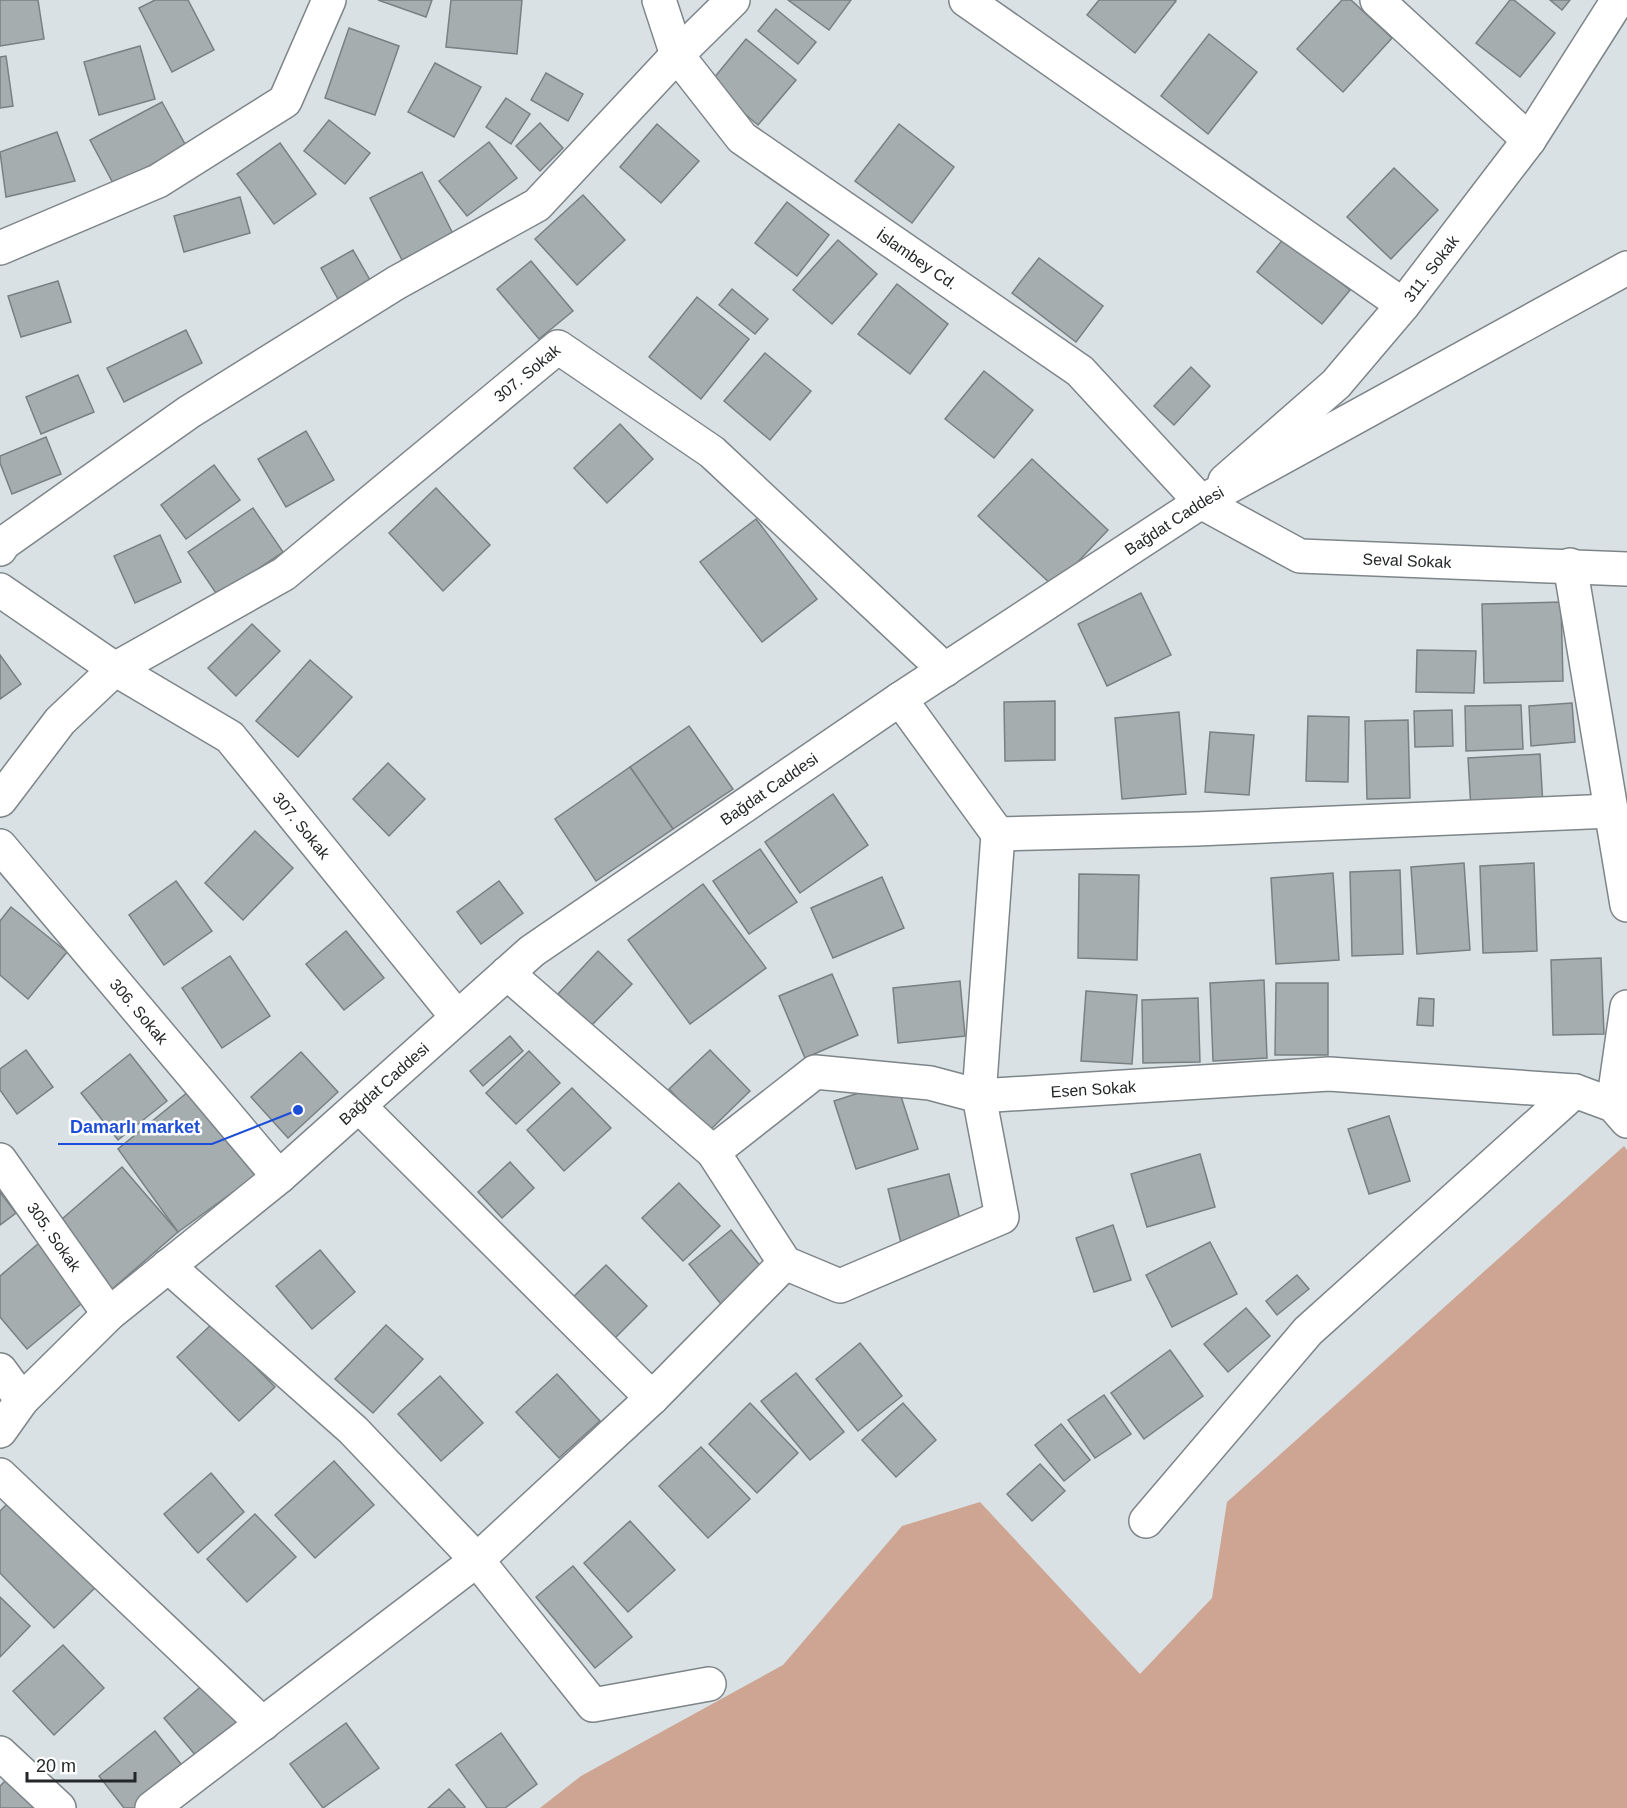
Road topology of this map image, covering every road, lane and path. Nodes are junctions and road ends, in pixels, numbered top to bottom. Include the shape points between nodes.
1 (329, 0) edge
2 (659, 0) edge
3 (734, 0) edge
4 (966, 0) edge
5 (1377, 0) edge
6 (1618, 0) edge
7 (677, 55) junction
8 (1529, 140) junction
9 (0, 248) edge
10 (1627, 268) edge
11 (1402, 305) junction
12 (1201, 502) junction
13 (0, 549) edge
14 (1570, 565) junction
15 (1627, 569) edge
16 (0, 590) edge
17 (115, 669) junction
18 (945, 670) junction
19 (900, 699) junction
20 (0, 800) edge
21 (1611, 811) junction
22 (998, 834) junction
23 (0, 846) edge
24 (1627, 905) edge
25 (507, 973) junction
26 (1627, 1007) edge
27 (457, 1017) junction
28 (1575, 1091) junction
29 (979, 1096) junction
30 (359, 1106) junction
31 (1620, 1113) edge
32 (713, 1152) junction
33 (0, 1160) edge
34 (279, 1177) junction
35 (785, 1263) junction
36 (168, 1266) junction
37 (109, 1314) junction
38 (0, 1370) edge
39 (652, 1398) junction
40 (22, 1400) junction
41 (0, 1431) edge
42 (0, 1475) edge
43 (1146, 1521) dead end
44 (477, 1560) junction
45 (710, 1684) dead end
46 (263, 1724) junction
47 (0, 1753) edge
48 (59, 1808) edge
49 (152, 1808) edge

1 - 9 street via 285,101 158,181
2 - 7 street, İslambey Cd.
3 - 7 street
4 - 11 street
5 - 8 street
6 - 8 street, 311. Sokak
7 - 12 street, İslambey Cd. via 742,138 1080,370
7 - 13 street via 537,206 396,283 189,411 3,543
8 - 11 street, 311. Sokak
10 - 12 street, Bağdat Caddesi
11 - 12 street, 311. Sokak via 1336,384
12 - 14 street, Seval Sokak via 1300,556
12 - 18 street, Bağdat Caddesi
14 - 15 street, Seval Sokak
14 - 21 street
16 - 17 street, 307. Sokak
17 - 18 street, 307. Sokak via 284,574 558,347 712,452
17 - 20 street, 307. Sokak via 60,721
17 - 27 street, 307. Sokak via 230,736
18 - 19 street, Bağdat Caddesi
19 - 22 street
19 - 25 street, Bağdat Caddesi via 532,951
21 - 22 street via 1197,830
21 - 24 street
22 - 29 street
23 - 34 street, 306. Sokak
25 - 27 street, Bağdat Caddesi
25 - 32 street
26 - 31 street
27 - 30 street, Bağdat Caddesi
28 - 29 street, Esen Sokak via 1329,1074
28 - 31 street, Esen Sokak
28 - 43 street via 1308,1331
29 - 32 street, Esen Sokak via 930,1083 815,1072
29 - 35 street via 1002,1217 840,1286
30 - 34 street, Bağdat Caddesi
30 - 39 street
32 - 35 street
33 - 37 street, 305. Sokak
34 - 36 street, Bağdat Caddesi
35 - 39 street
36 - 37 street, Bağdat Caddesi
36 - 44 street via 353,1430
37 - 40 street, Bağdat Caddesi
38 - 40 street
39 - 44 street
40 - 41 street, Bağdat Caddesi
42 - 46 street
44 - 45 street via 593,1705
44 - 46 street
46 - 49 street
47 - 48 street

